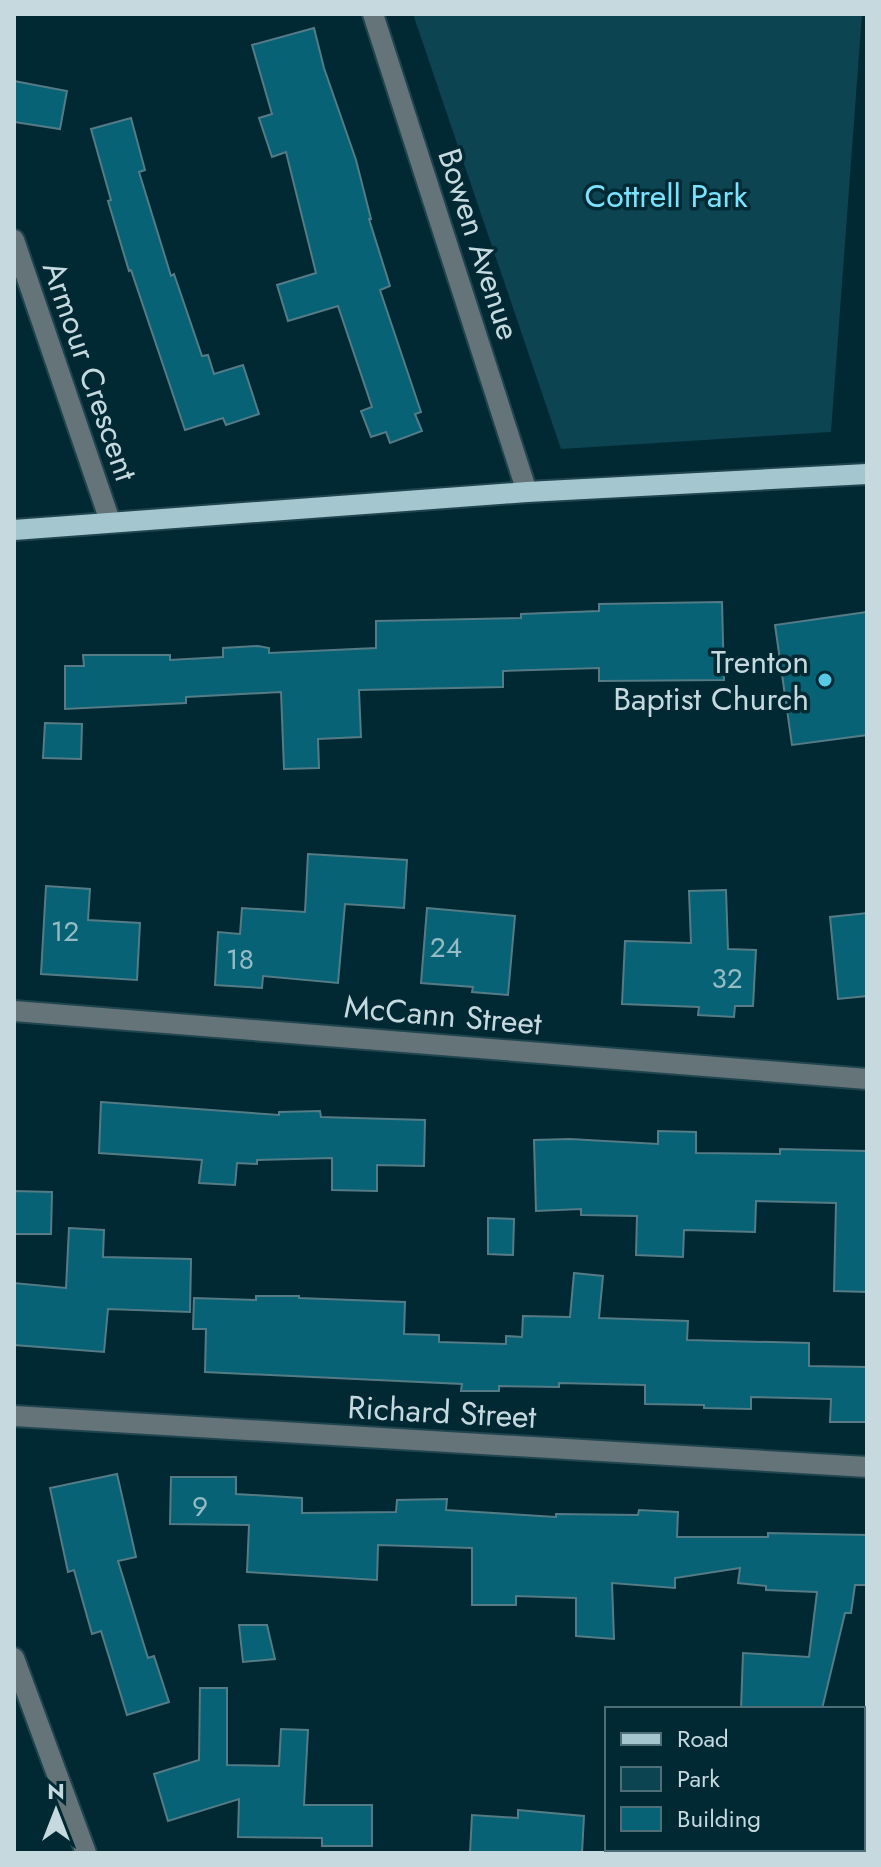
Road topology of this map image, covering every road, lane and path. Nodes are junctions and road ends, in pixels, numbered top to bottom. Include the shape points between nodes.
1 (373, 14) edge
2 (14, 240) edge
3 (867, 474) edge
4 (527, 492) junction
5 (110, 521) junction
6 (14, 530) edge
7 (14, 1011) edge
8 (867, 1079) edge
9 (14, 1416) edge
10 (867, 1467) edge
11 (14, 1658) edge
12 (86, 1853) edge

1 - 4 street, Bowen Avenue
2 - 5 street, Armour Crescent
3 - 4 main road
4 - 5 main road
5 - 6 main road
7 - 8 street, McCann Street
9 - 10 street, Richard Street
11 - 12 street

